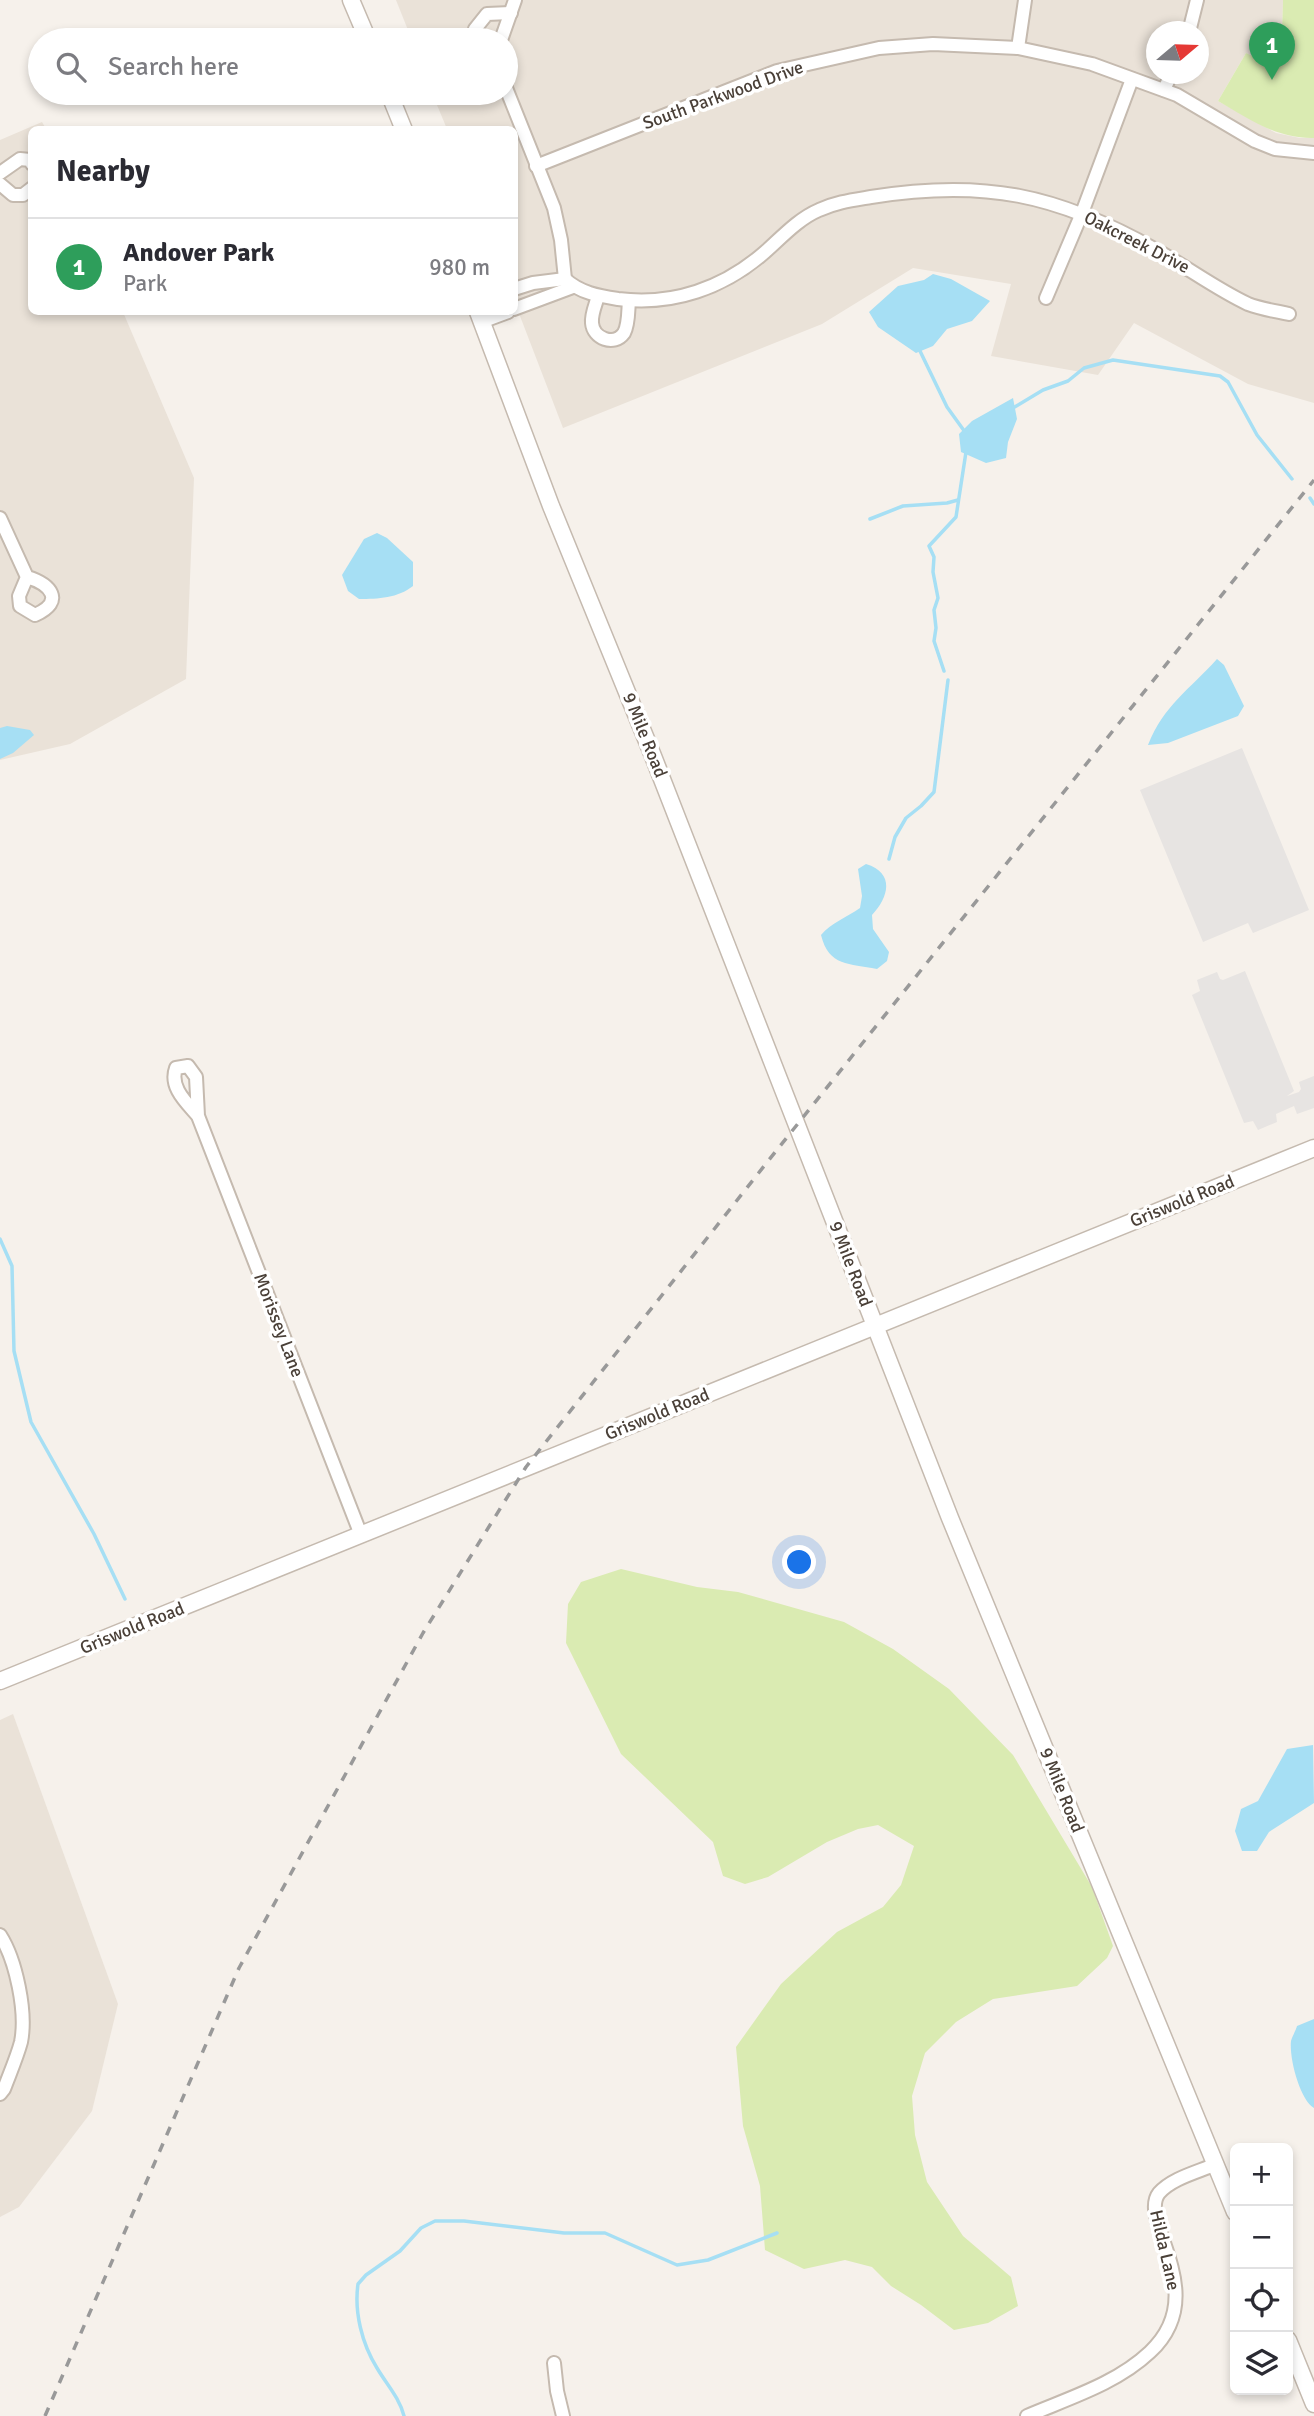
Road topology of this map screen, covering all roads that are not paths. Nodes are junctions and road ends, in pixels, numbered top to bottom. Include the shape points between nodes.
1 (351, 0) edge
2 (515, 0) edge
3 (1025, 0) edge
4 (1197, 0) edge
5 (511, 13) junction
6 (1192, 21) edge
7 (363, 28) edge
8 (476, 28) edge
9 (505, 28) edge
10 (1018, 48) junction
11 (1132, 79) junction
12 (1167, 84) edge
13 (1164, 90) junction
14 (394, 105) edge
15 (513, 105) edge
16 (402, 126) edge
17 (1314, 153) edge
18 (28, 160) edge
19 (536, 166) junction
20 (0, 173) edge
21 (0, 184) edge
22 (28, 191) edge
23 (1082, 214) junction
24 (569, 283) junction
25 (518, 288) edge
26 (598, 296) junction
27 (1046, 298) dead end
28 (629, 300) junction
29 (518, 307) edge
30 (1289, 314) dead end
31 (480, 316) edge
32 (0, 518) edge
33 (27, 577) dead end
34 (198, 1116) dead end
35 (1314, 1148) edge
36 (874, 1326) junction
37 (361, 1535) junction
38 (0, 1681) edge
39 (0, 1935) edge
40 (0, 2094) edge
41 (1216, 2164) junction
42 (1233, 2206) edge
43 (1293, 2352) edge
44 (554, 2363) dead end
45 (1314, 2404) edge
46 (563, 2416) edge
47 (1027, 2416) edge

1 - 7 street
2 - 5 street
3 - 10 street
4 - 6 street
5 - 8 street via 486,14
5 - 9 street
10 - 11 street, South Parkwood Drive via 1092,64
10 - 19 street, South Parkwood Drive via 908,45 801,65
11 - 13 street, South Parkwood Drive
11 - 23 street
12 - 13 street
13 - 17 street, South Parkwood Drive via 1255,141 1275,149
14 - 16 street
15 - 19 street
18 - 20 street via 20,159
19 - 24 street via 554,208
21 - 22 street via 13,195
23 - 27 street
23 - 28 street, Oakcreek Drive via 1013,195 962,188 837,203 807,216 733,277 680,297
23 - 30 street, Oakcreek Drive via 1132,237 1245,302
24 - 25 street, Oakcreek Drive
24 - 26 street, Oakcreek Drive
24 - 29 street
26 - 28 street, Oakcreek Drive
26 - 28 street via 591,320 605,340 617,339 625,332
31 - 36 street, 9 Mile Road
32 - 33 street
34 - 37 street, Morissey Lane
35 - 36 street, Griswold Road
36 - 37 street, Griswold Road
36 - 41 street, 9 Mile Road
37 - 38 street, Griswold Road
39 - 40 street via 20,1991 22,2040
41 - 42 street, 9 Mile Road
41 - 47 street, Hilda Lane via 1166,2186 1155,2199 1154,2213 1175,2277 1176,2301 1168,2328 1151,2351 1122,2374
43 - 45 street
44 - 46 street

